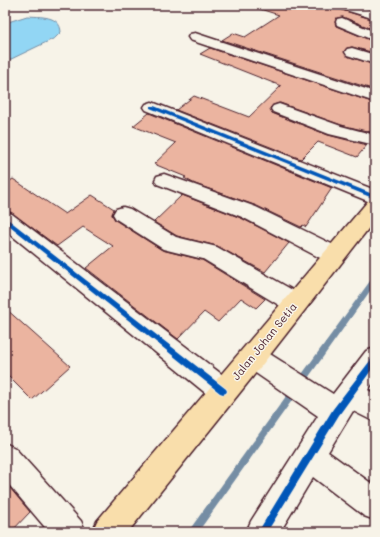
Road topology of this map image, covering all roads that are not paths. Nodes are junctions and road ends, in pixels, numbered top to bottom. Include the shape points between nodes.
1 (343, 5) edge
2 (375, 15) edge
3 (342, 22) dead end
4 (195, 36) dead end
5 (375, 37) edge
6 (352, 52) dead end
7 (375, 60) edge
8 (375, 97) edge
9 (152, 107) dead end
10 (279, 109) dead end
11 (375, 140) edge
12 (164, 180) dead end
13 (369, 196) edge
14 (123, 214) dead end
15 (5, 219) edge
16 (323, 250) junction
17 (285, 297) junction
18 (253, 357) junction
19 (375, 359) edge
20 (212, 383) junction
21 (336, 403) junction
22 (375, 409) edge
23 (309, 456) junction
24 (5, 458) edge
25 (375, 505) edge
26 (70, 532) edge
27 (108, 532) edge
28 (262, 532) edge

1 - 2 street
3 - 5 street
4 - 8 street
6 - 7 street
9 - 13 street
10 - 11 street via 335,130
12 - 16 street via 249,212
13 - 16 main road, Jalan Johan Setia
14 - 17 street via 170,243 209,253
15 - 20 street
16 - 17 main road, Jalan Johan Setia
17 - 18 main road, Jalan Johan Setia
18 - 20 main road, Jalan Johan Setia
18 - 21 street via 278,374
19 - 21 street
20 - 27 main road, Jalan Johan Setia
21 - 22 street
21 - 23 street
23 - 25 street
23 - 28 street
24 - 26 street

